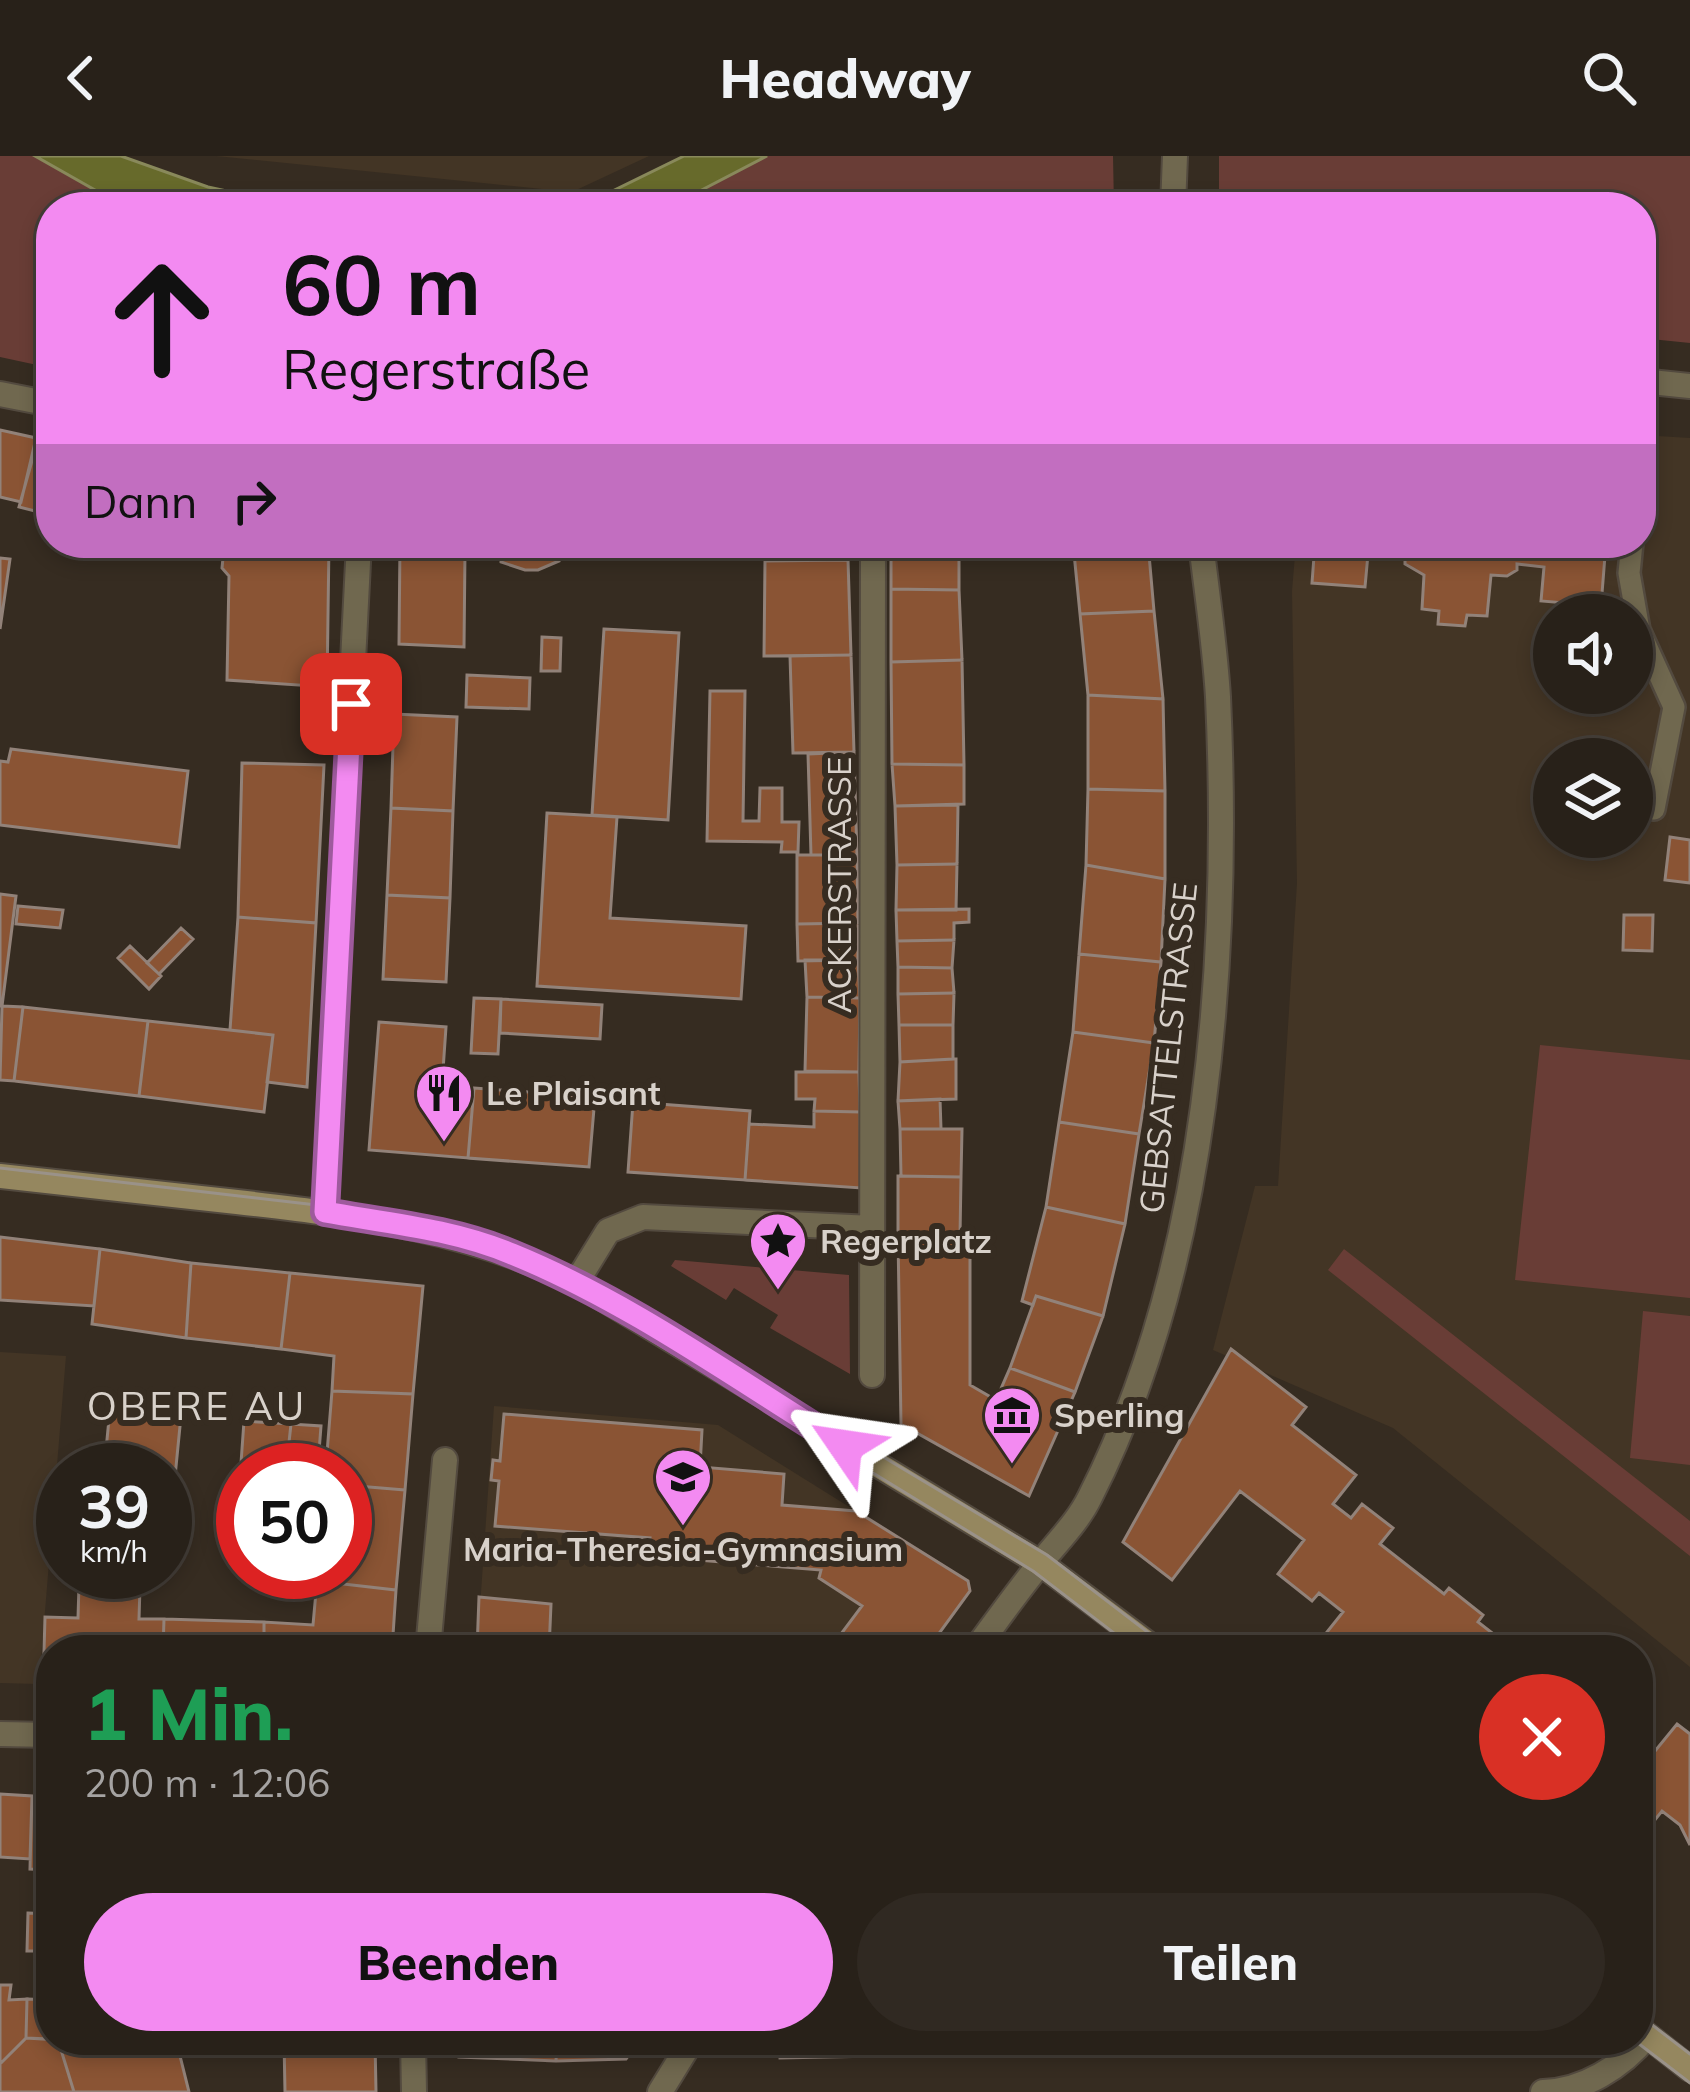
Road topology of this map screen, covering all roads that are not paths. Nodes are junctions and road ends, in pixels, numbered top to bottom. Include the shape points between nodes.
1 (1175, 156) edge
2 (1174, 192) edge
3 (1656, 382) edge
4 (1690, 386) edge
5 (0, 394) edge
6 (36, 401) edge
7 (358, 558) edge
8 (873, 558) edge
9 (1203, 558) edge
10 (1630, 558) edge
11 (1654, 809) dead end
12 (0, 1176) edge
13 (325, 1212) junction
14 (872, 1228) junction
15 (577, 1283) junction
16 (872, 1375) dead end
17 (445, 1460) dead end
18 (1040, 1563) junction
19 (429, 1635) edge
20 (986, 1635) edge
21 (1136, 1635) edge
22 (0, 1734) edge
23 (36, 1735) edge
24 (1653, 2040) edge
25 (413, 2055) edge
26 (683, 2055) edge
27 (1624, 2055) edge
28 (1690, 2069) edge
29 (414, 2092) edge
30 (660, 2092) edge
31 (1543, 2092) edge

1 - 2 street
3 - 4 street
5 - 6 street
7 - 13 street
8 - 14 street, ACKERSTRASSE
9 - 18 street, GEBSATTELSTRASSE via 1222,837 1190,1188 1133,1399 1087,1503
10 - 11 lane via 1640,630 1674,707
12 - 13 main road
13 - 15 main road via 459,1236
14 - 15 street via 643,1217 608,1231
14 - 16 street
15 - 18 main road
17 - 19 street
18 - 20 street, GEBSATTELSTRASSE
18 - 21 main road
22 - 23 street
24 - 28 main road
25 - 29 street
26 - 30 street
27 - 31 street via 1610,2071

